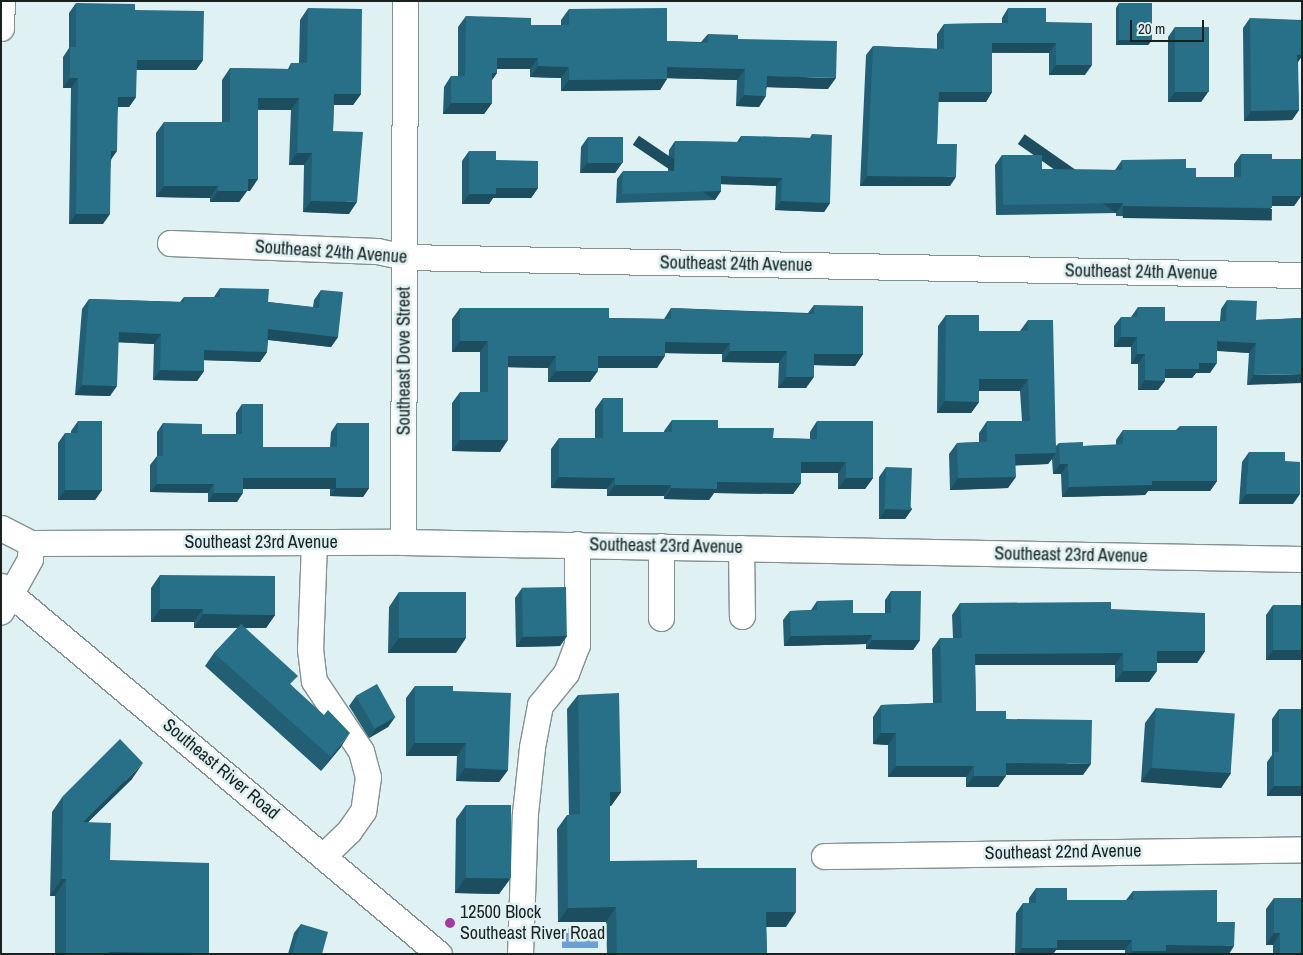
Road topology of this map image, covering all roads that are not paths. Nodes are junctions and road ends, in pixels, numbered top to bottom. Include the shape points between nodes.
1 (2, 1) edge
2 (405, 1) edge
3 (1, 28) edge
4 (170, 243) dead end
5 (405, 257) junction
6 (1302, 275) edge
7 (1, 528) edge
8 (314, 542) junction
9 (403, 542) junction
10 (31, 543) junction
11 (577, 544) junction
12 (661, 546) junction
13 (741, 548) junction
14 (1302, 560) edge
15 (4, 596) edge
16 (742, 616) dead end
17 (661, 618) dead end
18 (1302, 850) edge
19 (323, 856) junction
20 (824, 856) dead end
21 (439, 954) edge
22 (520, 954) edge

1 - 3 street
2 - 5 street, Southeast Dove Street
4 - 5 street, Southeast 24th Avenue via 377,251
5 - 6 street, Southeast 24th Avenue
5 - 9 street, Southeast Dove Street
7 - 10 street
8 - 9 street, Southeast 23rd Avenue
8 - 10 street, Southeast 23rd Avenue
8 - 19 street via 310,649 314,681 361,751 368,776 368,798 363,812
9 - 11 street, Southeast 23rd Avenue
10 - 15 street via 30,560
11 - 12 street, Southeast 23rd Avenue
11 - 22 street via 577,645 566,673 540,705 532,747 525,813
12 - 13 street, Southeast 23rd Avenue
12 - 17 street
13 - 14 street, Southeast 23rd Avenue
13 - 16 street
15 - 19 street, Southeast River Road
18 - 20 street, Southeast 22nd Avenue
19 - 21 street, Southeast River Road

